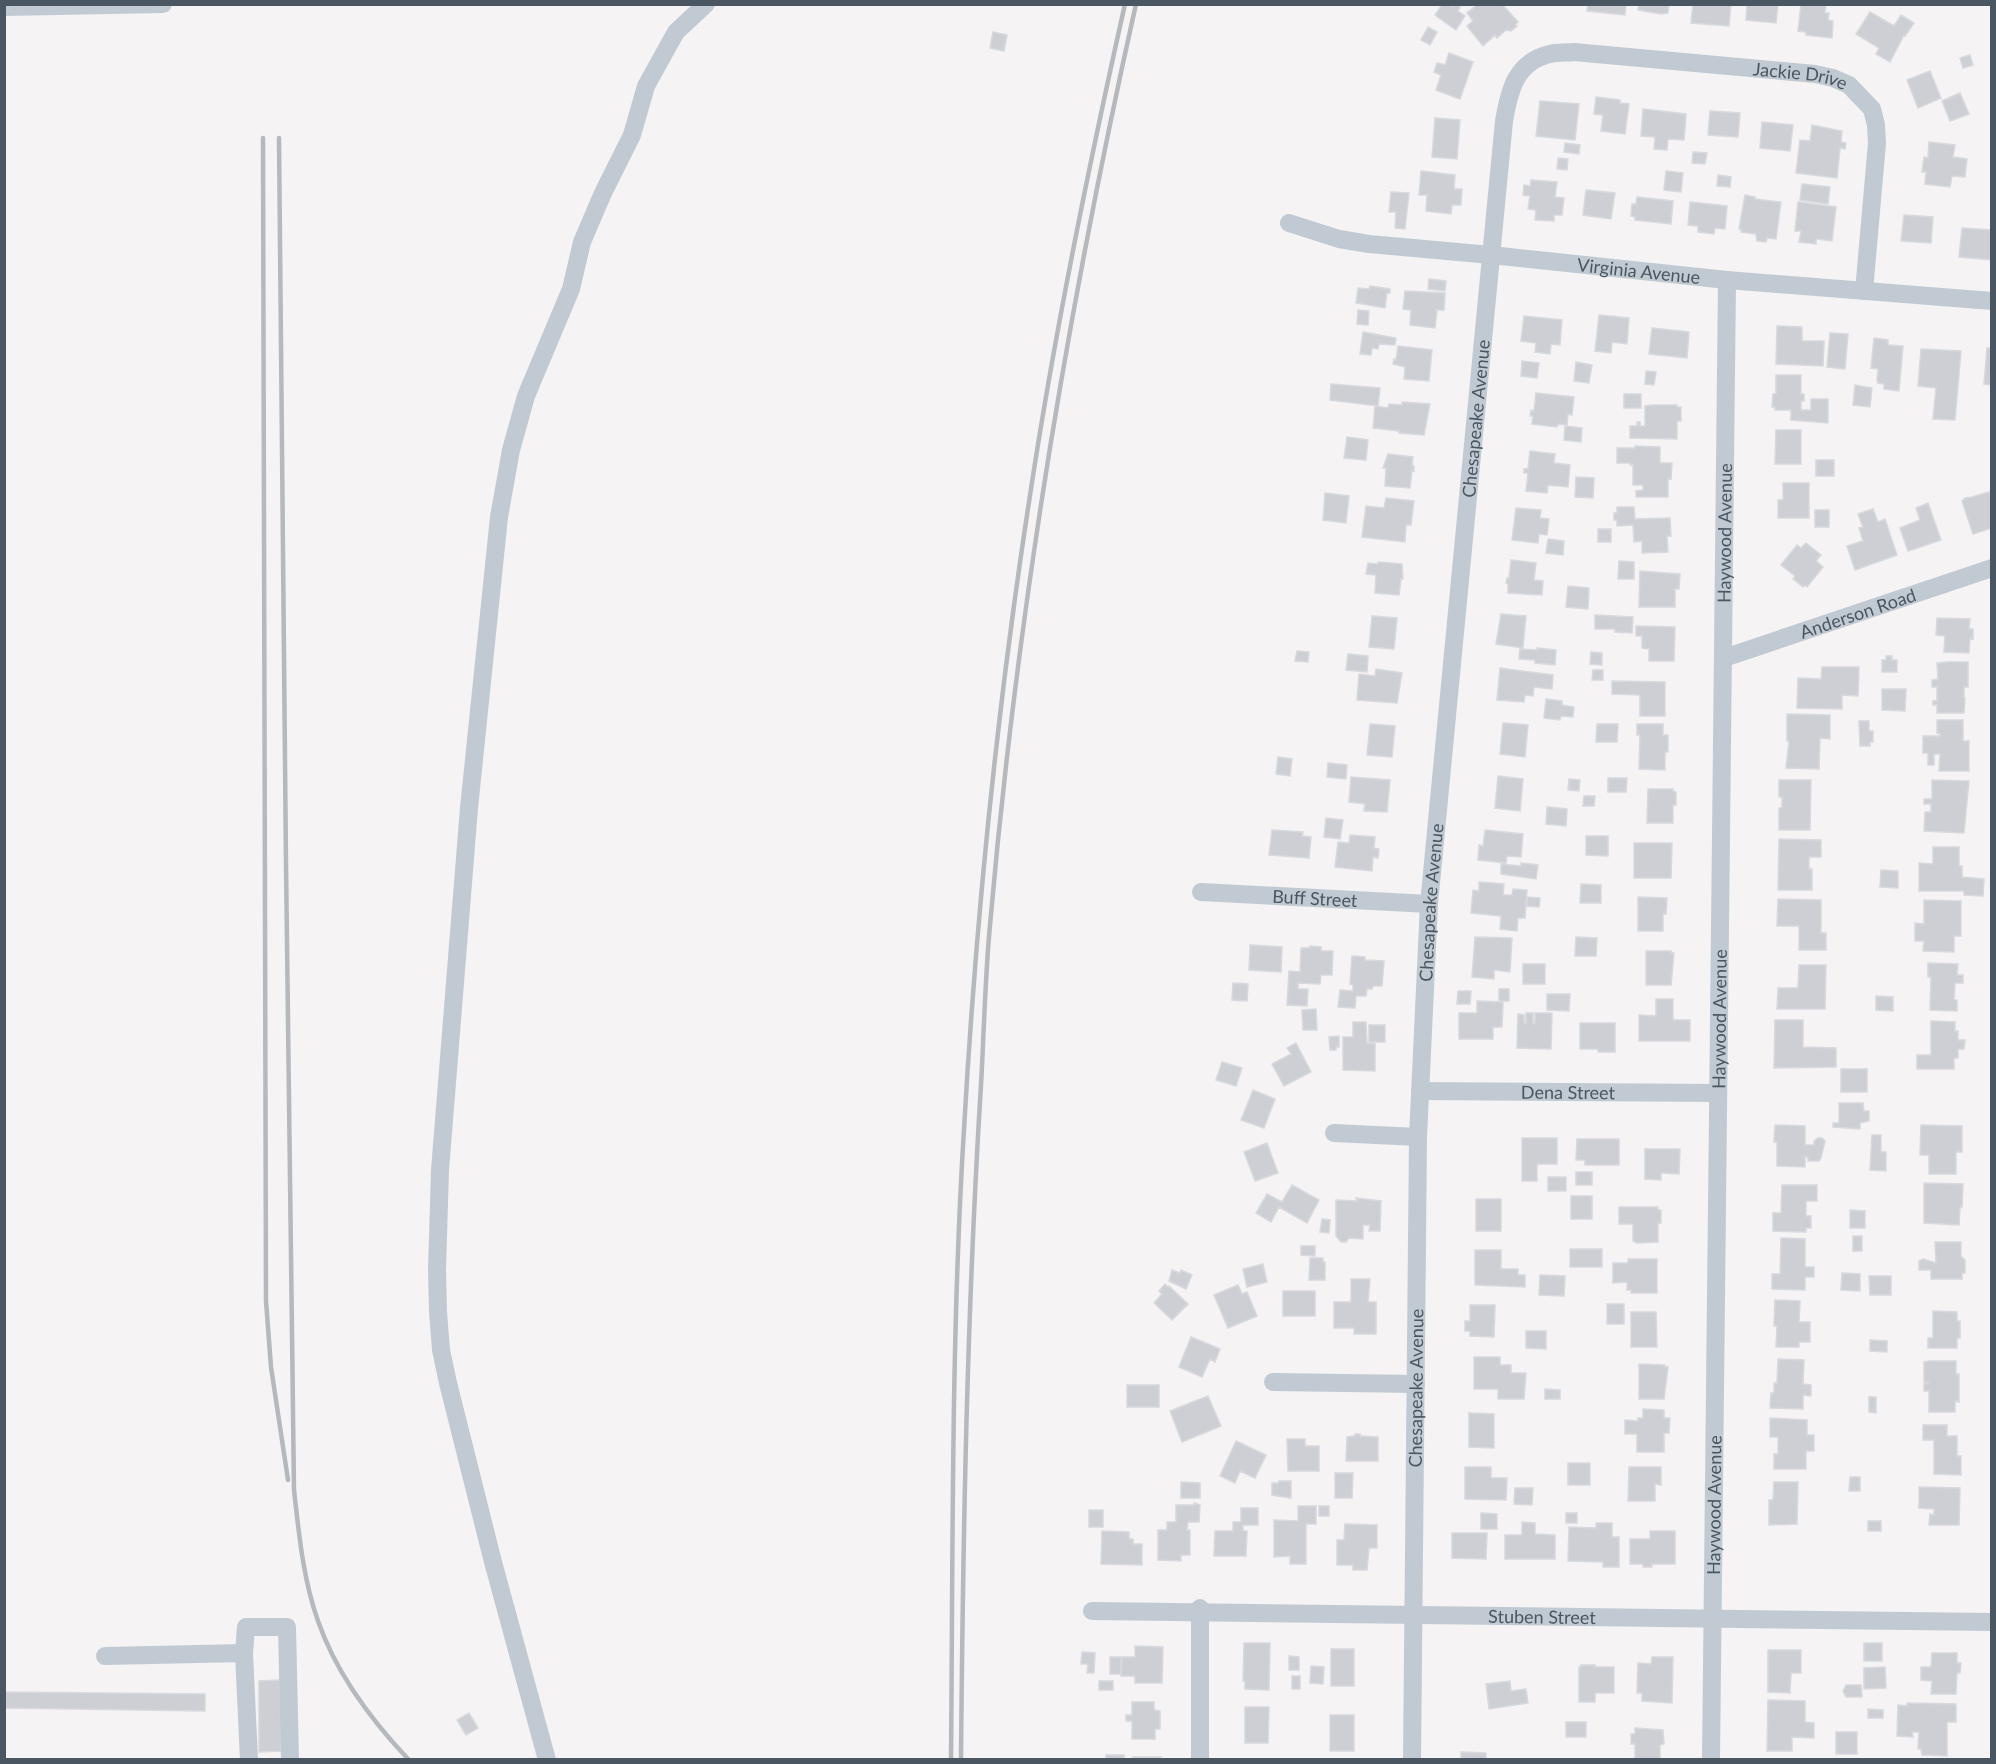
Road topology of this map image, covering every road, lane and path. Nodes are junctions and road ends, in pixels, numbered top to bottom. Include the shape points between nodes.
1 (163, 4) edge
2 (706, 4) edge
3 (16, 6) edge
4 (1537, 59) joint
5 (1289, 223) dead end
6 (1491, 255) junction
7 (1727, 280) junction
8 (1864, 291) junction
9 (1992, 302) edge
10 (1992, 568) edge
11 (1724, 658) junction
12 (1201, 892) dead end
13 (1429, 904) junction
14 (1420, 1091) junction
15 (1718, 1093) junction
16 (1334, 1133) dead end
17 (1418, 1137) junction
18 (1273, 1382) dead end
19 (1416, 1384) junction
20 (1092, 1611) dead end
21 (1200, 1611) junction
22 (1413, 1616) junction
23 (1713, 1620) junction
24 (1992, 1622) edge
25 (244, 1653) junction
26 (105, 1656) dead end
27 (249, 1760) edge
28 (290, 1760) edge
29 (547, 1760) edge
30 (1200, 1760) edge
31 (1412, 1760) edge
32 (1711, 1760) edge

1 - 3 street
2 - 29 street via 676,32 646,86 632,135 582,242 571,289 526,396 499,517 469,808 440,1170 440,1331 448,1383
4 - 6 street, Chesapeake Avenue via 1521,71 1510,90
4 - 8 street, Jackie Drive via 1574,52 1815,74 1849,85 1872,108 1877,143
5 - 6 street, Virginia Avenue via 1339,239
6 - 7 street, Virginia Avenue
6 - 13 street, Chesapeake Avenue
7 - 8 street, Virginia Avenue
7 - 11 street, Haywood Avenue
8 - 9 street, Virginia Avenue
10 - 11 street, Anderson Road
11 - 15 street, Haywood Avenue
12 - 13 street, Buff Street
13 - 14 street, Chesapeake Avenue
14 - 15 street, Dena Street
14 - 17 street, Chesapeake Avenue
15 - 23 street, Haywood Avenue
16 - 17 street
17 - 19 street, Chesapeake Avenue
18 - 19 street
19 - 22 street, Chesapeake Avenue
20 - 21 street, Stuben Street
21 - 22 street, Stuben Street
21 - 30 street
22 - 23 street, Stuben Street
22 - 31 street, Chesapeake Avenue
23 - 24 street, Stuben Street
23 - 32 street, Haywood Avenue
25 - 26 street
25 - 27 street
25 - 28 street via 246,1628 287,1627

